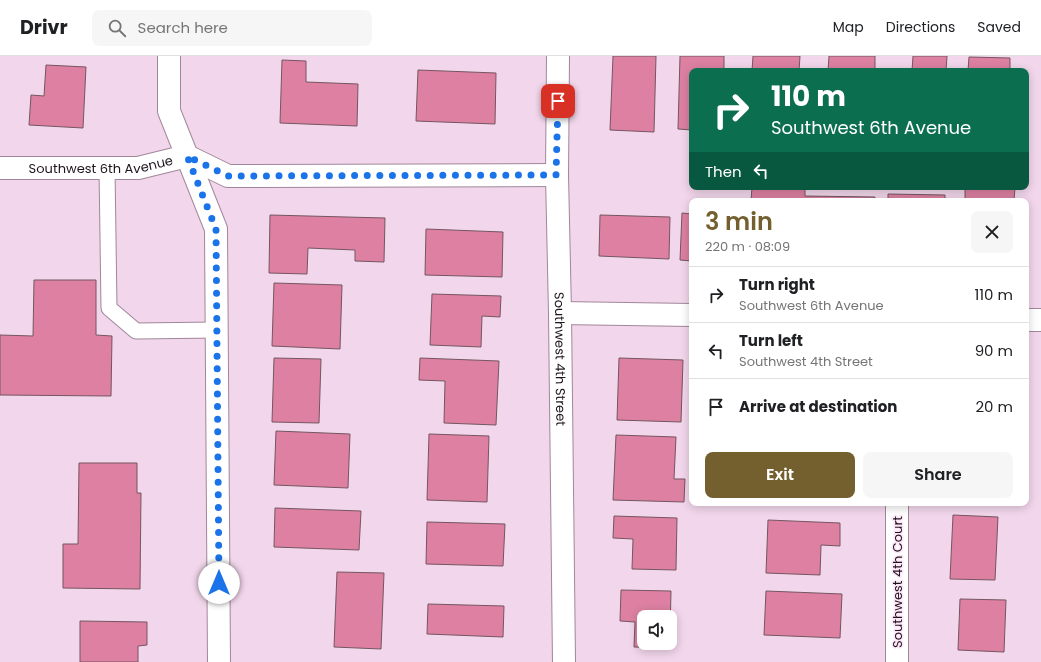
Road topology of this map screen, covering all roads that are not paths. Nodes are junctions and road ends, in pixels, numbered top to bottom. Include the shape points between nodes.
1 (169, 56) edge
2 (558, 56) edge
3 (187, 156) junction
4 (0, 168) edge
5 (106, 168) junction
6 (556, 175) junction
7 (560, 313) junction
8 (689, 315) edge
9 (1029, 320) edge
10 (1041, 320) edge
11 (217, 330) junction
12 (897, 506) edge
13 (219, 662) edge
14 (564, 662) edge
15 (897, 662) edge

1 - 3 street via 168,111
2 - 6 street, Southwest 4th Street
3 - 5 street, Southwest 6th Avenue via 138,168
3 - 6 street, Southwest 6th Avenue via 228,176
3 - 11 street via 216,229
4 - 5 street, Southwest 6th Avenue
5 - 11 lane via 109,308 136,331
6 - 7 street, Southwest 4th Street
7 - 8 street
7 - 14 street, Southwest 4th Street
9 - 10 street
11 - 13 street
12 - 15 street, Southwest 4th Court

